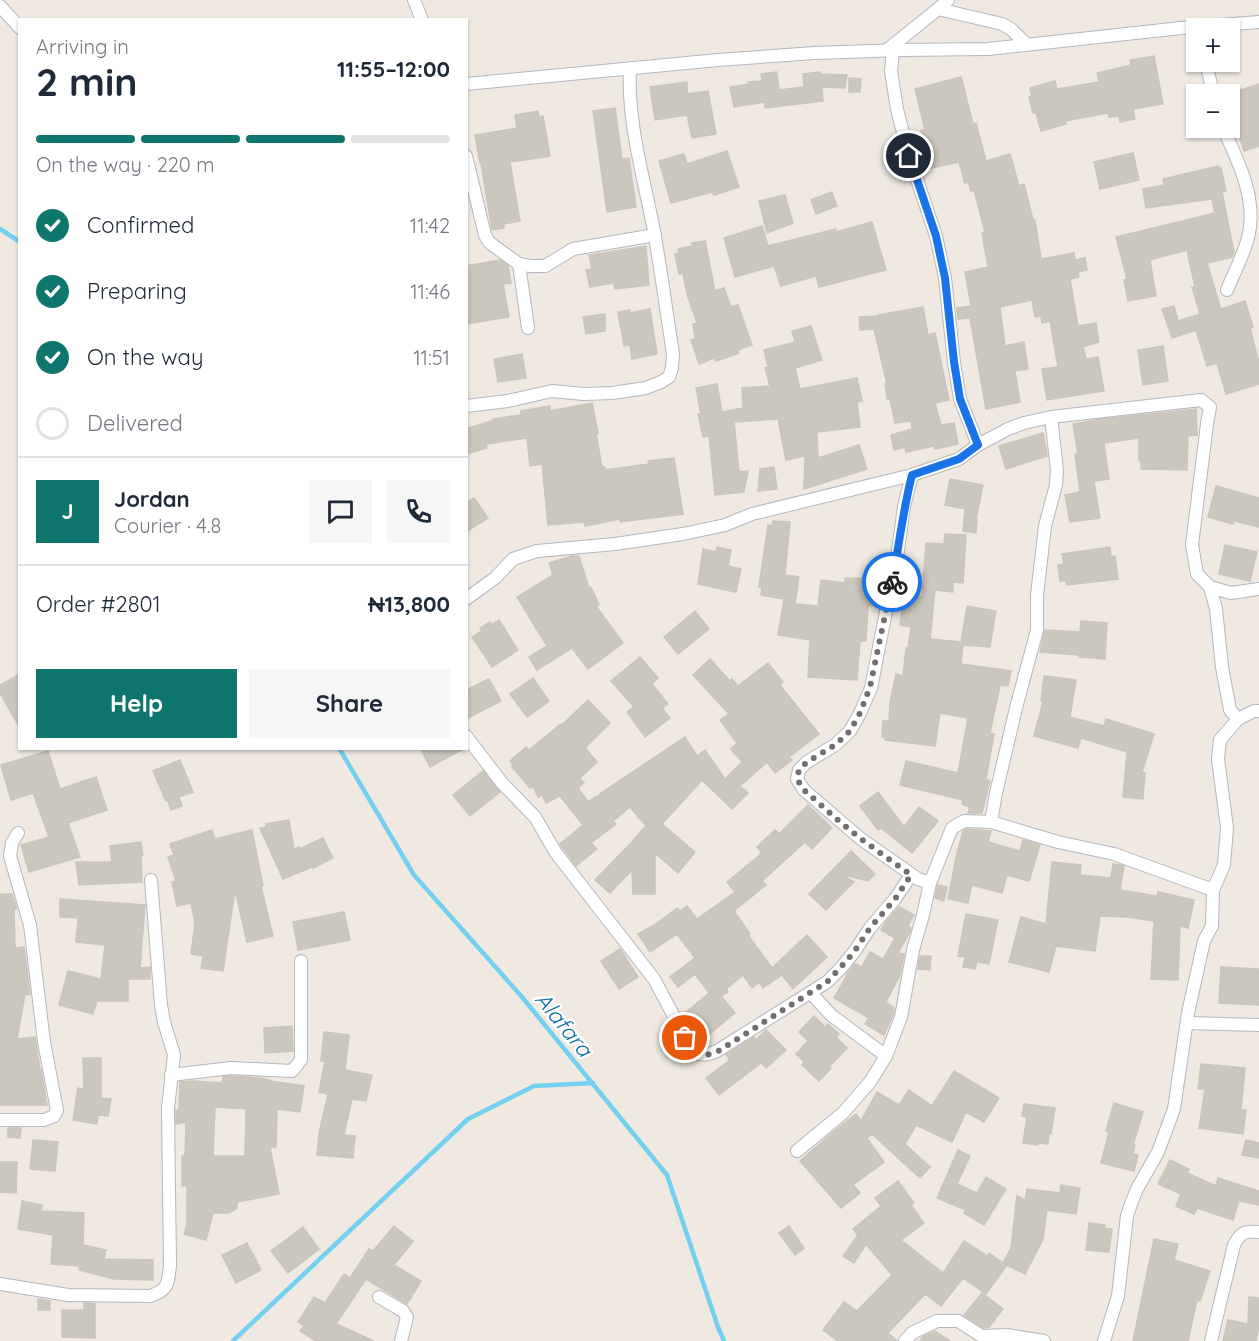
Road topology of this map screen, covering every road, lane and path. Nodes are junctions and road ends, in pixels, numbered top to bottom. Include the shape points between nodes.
1 (414, 0) edge
2 (948, 0) edge
3 (0, 6) edge
4 (939, 9) junction
5 (421, 18) edge
6 (1259, 22) edge
7 (1240, 24) edge
8 (18, 26) edge
9 (1186, 29) edge
10 (1027, 45) junction
11 (890, 50) junction
12 (630, 68) junction
13 (468, 84) edge
14 (1227, 138) edge
15 (468, 164) edge
16 (654, 235) junction
17 (519, 264) junction
18 (1227, 290) dead end
19 (528, 328) dead end
20 (468, 406) edge
21 (1051, 417) junction
22 (978, 445) junction
23 (912, 475) junction
24 (1210, 587) junction
25 (1259, 589) edge
26 (468, 598) edge
27 (1259, 711) edge
28 (1238, 719) junction
29 (468, 739) edge
30 (991, 822) junction
31 (18, 833) dead end
32 (911, 875) junction
33 (151, 880) dead end
34 (930, 883) junction
35 (1213, 890) junction
36 (301, 961) dead end
37 (811, 993) junction
38 (1187, 1023) junction
39 (1259, 1025) edge
40 (886, 1056) junction
41 (171, 1075) junction
42 (0, 1120) edge
43 (797, 1151) dead end
44 (1259, 1232) edge
45 (0, 1284) edge
46 (379, 1298) dead end
47 (401, 1341) edge
48 (905, 1341) edge
49 (1044, 1341) edge
50 (1104, 1341) edge
51 (1211, 1341) edge

1 - 5 street
2 - 4 street
3 - 8 street
4 - 10 street via 1002,24
4 - 11 street
6 - 7 street
9 - 10 street
10 - 11 street
11 - 12 street
11 - 22 street via 897,109 945,278 960,399
12 - 13 street
12 - 16 street via 631,114
14 - 18 street via 1245,178 1250,221 1248,238
15 - 17 street via 485,235
16 - 17 street via 573,249 545,266
16 - 20 street via 673,353 669,377 635,389 584,394 552,391
17 - 19 street
21 - 22 street via 1008,429
21 - 24 street via 1201,400 1210,407 1192,545 1197,574
21 - 30 street via 1057,470 1045,526 1037,630
22 - 23 street via 959,459
23 - 26 street via 752,513 725,525 683,534 537,551 513,559
23 - 32 street via 870,687 850,731 807,762 797,779 839,821
24 - 25 street via 1231,593
24 - 28 street via 1230,710
27 - 28 street
28 - 35 street via 1220,740 1218,759 1227,828 1224,865
29 - 37 street via 535,817 556,853 654,979 693,1052 717,1052
30 - 34 street via 964,821 952,828
30 - 35 street via 1114,854
31 - 42 street via 10,856 30,925 44,1042 57,1110 44,1120
32 - 34 street
32 - 37 street via 854,952 827,982
33 - 41 street via 161,1005 174,1055
34 - 40 street via 901,1017
35 - 38 street via 1212,926 1204,941
36 - 41 street via 301,1060 292,1071 231,1068
37 - 40 street via 831,1015
38 - 39 street
38 - 50 street via 1174,1109 1127,1216 1118,1296
40 - 43 street via 843,1113
41 - 45 street via 170,1265 165,1289 150,1296 68,1294
44 - 51 street via 1242,1233 1234,1245
46 - 47 street via 407,1317
48 - 49 street via 912,1333 937,1321 958,1321 982,1336 1007,1335

